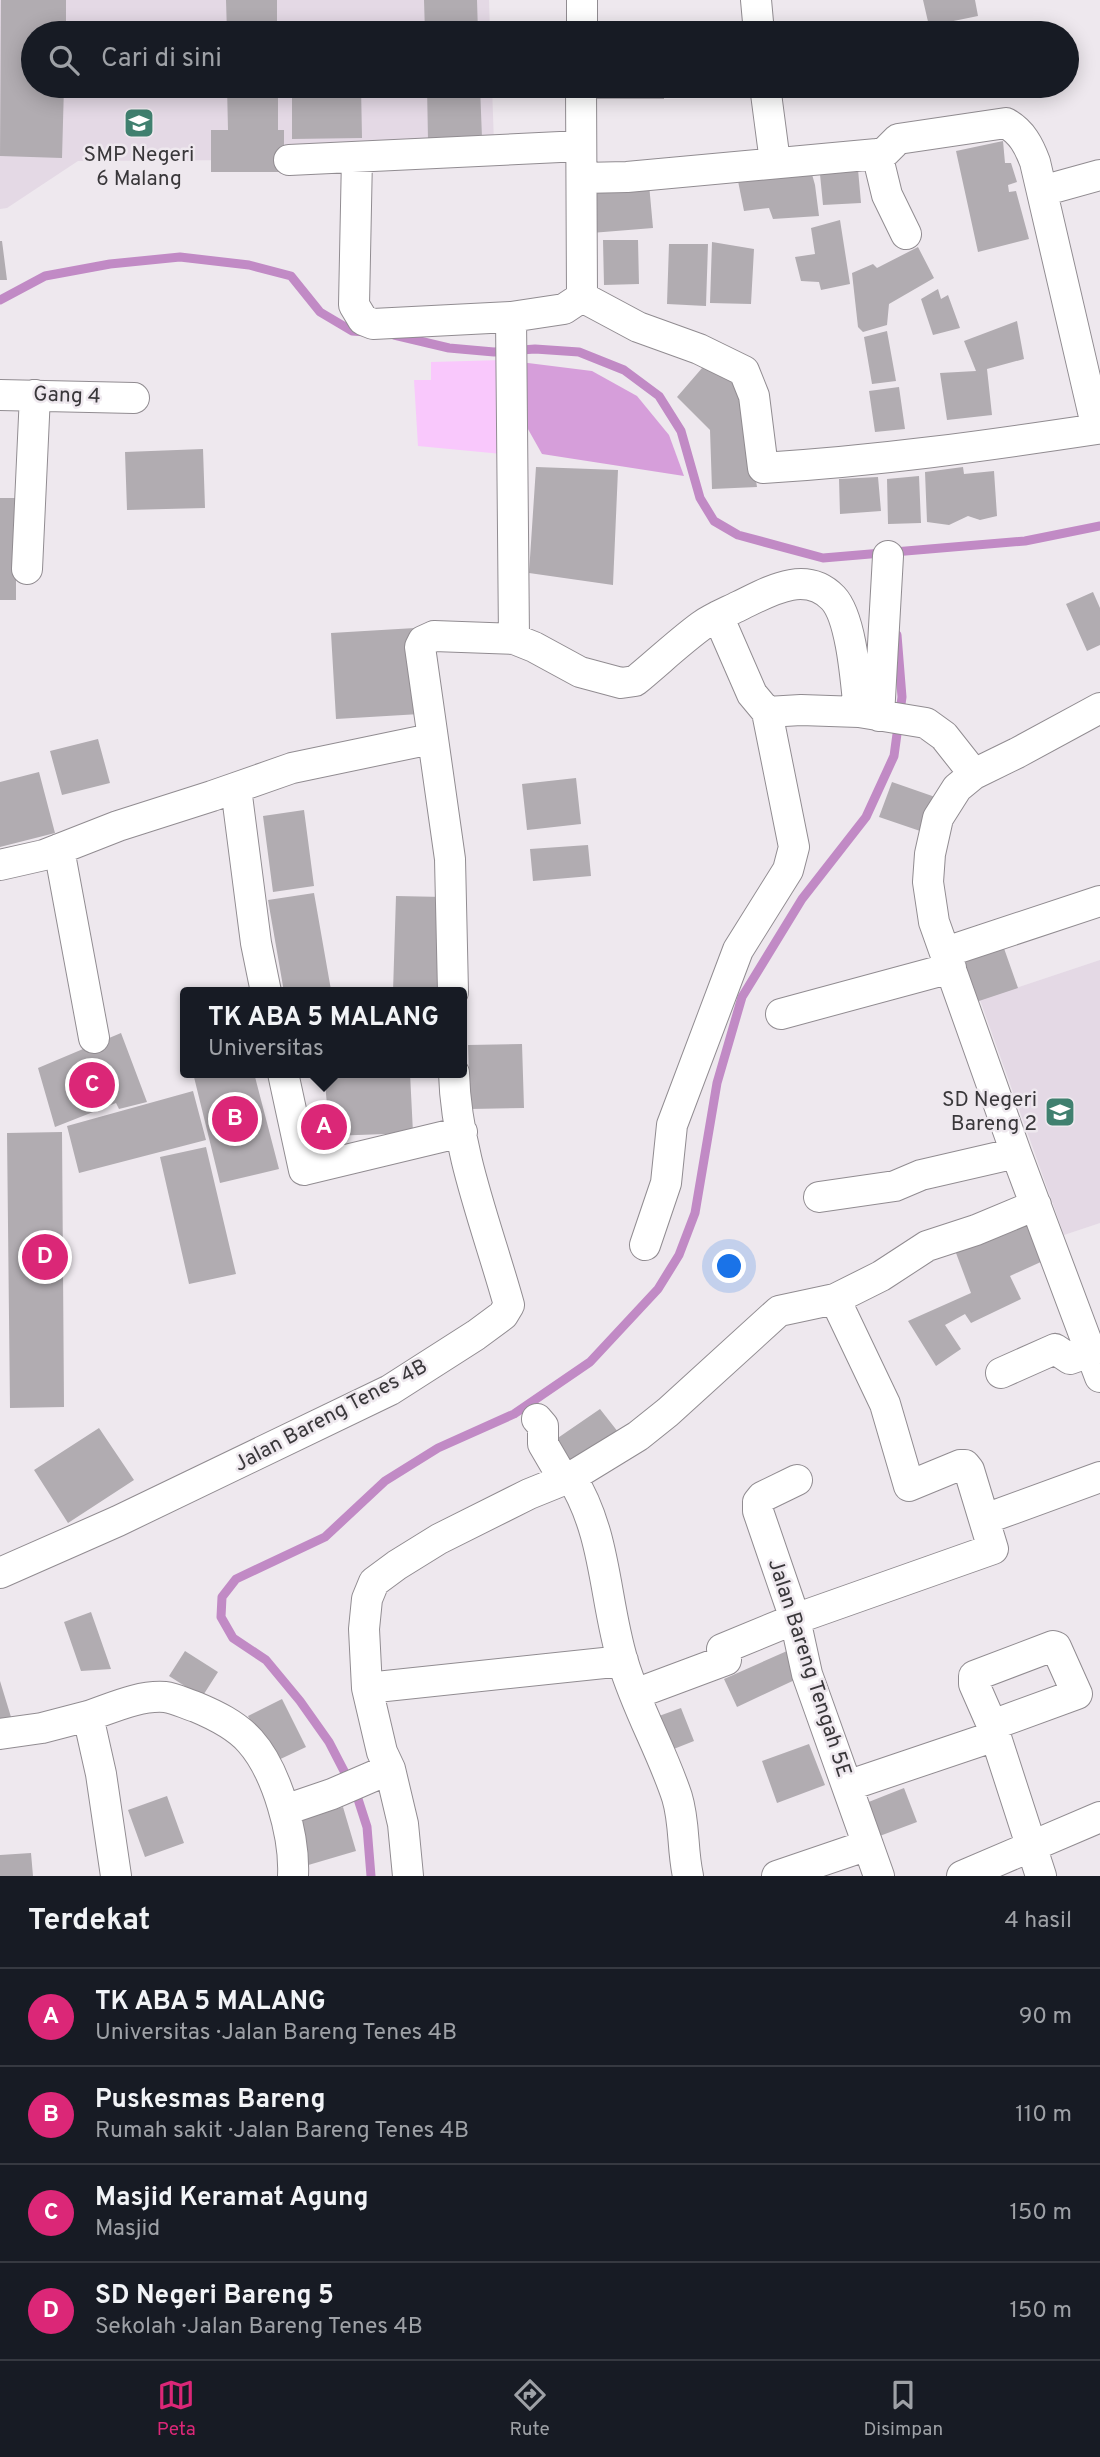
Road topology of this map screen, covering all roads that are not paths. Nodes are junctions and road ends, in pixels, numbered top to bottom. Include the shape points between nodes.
1 (582, 0) edge
2 (756, 0) edge
3 (582, 21) edge
4 (758, 21) edge
5 (581, 98) edge
6 (767, 98) edge
7 (581, 146) junction
8 (877, 154) junction
9 (357, 157) junction
10 (289, 160) dead end
11 (775, 162) junction
12 (1100, 175) edge
13 (582, 178) junction
14 (1042, 191) junction
15 (906, 234) dead end
16 (582, 298) junction
17 (511, 325) junction
18 (1090, 351) edge
19 (0, 395) edge
20 (35, 395) junction
21 (134, 398) dead end
22 (888, 556) dead end
23 (27, 569) dead end
24 (718, 617) junction
25 (514, 639) junction
26 (1100, 708) edge
27 (767, 712) junction
28 (885, 717) junction
29 (431, 739) junction
30 (974, 774) junction
31 (236, 788) junction
32 (59, 849) junction
33 (0, 865) edge
34 (1100, 901) edge
35 (948, 960) junction
36 (265, 987) edge
37 (453, 987) edge
38 (781, 1014) dead end
39 (94, 1038) dead end
40 (284, 1078) edge
41 (455, 1078) edge
42 (462, 1132) junction
43 (1016, 1153) junction
44 (820, 1197) dead end
45 (1036, 1205) junction
46 (645, 1245) dead end
47 (835, 1299) junction
48 (1095, 1365) edge
49 (1001, 1373) dead end
50 (537, 1419) dead end
51 (1100, 1476) edge
52 (568, 1478) junction
53 (797, 1480) dead end
54 (985, 1519) junction
55 (0, 1573) edge
56 (795, 1619) junction
57 (623, 1661) junction
58 (367, 1688) junction
59 (635, 1694) junction
60 (88, 1716) junction
61 (993, 1730) junction
62 (0, 1734) edge
63 (390, 1769) junction
64 (847, 1786) junction
65 (285, 1810) junction
66 (1100, 1817) edge
67 (868, 1845) junction
68 (1031, 1848) junction
69 (116, 1876) edge
70 (293, 1876) edge
71 (408, 1876) edge
72 (688, 1876) edge
73 (777, 1876) edge
74 (879, 1876) edge
75 (962, 1876) edge
76 (1041, 1876) edge

1 - 3 street
2 - 4 street
5 - 7 street
6 - 11 street
7 - 9 street
7 - 13 street
8 - 11 street
8 - 14 street via 898,139 1006,123 1029,146
8 - 15 street via 887,195
9 - 10 street
9 - 17 street via 354,305 363,320 373,324
11 - 13 street
12 - 14 street
13 - 16 street
14 - 18 street
16 - 17 street via 564,309
16 - 18 street via 744,371 754,396 763,468 886,459 1097,429
17 - 25 street
19 - 20 street, Gang 4
20 - 21 street, Gang 4
20 - 23 street
22 - 28 street
24 - 25 street via 695,630 635,681 621,683 580,672
24 - 27 street via 752,694
24 - 28 street via 786,584 806,583 821,589 837,604
25 - 29 street via 434,636 423,641
26 - 30 street
27 - 28 street
27 - 46 street via 794,847 788,870 738,950 672,1125 666,1183
28 - 30 street via 926,723 944,736
29 - 31 street via 292,768
29 - 37 street via 450,859
30 - 35 street via 957,788 938,818 930,855 928,882 934,922
31 - 32 street
31 - 36 street
32 - 33 street
32 - 39 street
34 - 35 street
35 - 38 street
35 - 43 street
40 - 42 street via 304,1170
41 - 42 street, Jalan Bareng Tenes 4B
42 - 55 street, Jalan Bareng Tenes 4B via 509,1305 503,1315 390,1390
43 - 44 street via 920,1175 895,1186
43 - 45 street
45 - 47 street via 927,1246
45 - 48 street
47 - 52 street via 779,1311 638,1436
47 - 54 street via 885,1404 909,1486 965,1465
48 - 49 street via 1070,1359 1055,1349
50 - 52 street via 543,1426 544,1444
51 - 54 street
52 - 57 street via 582,1495 596,1532
52 - 58 street via 439,1539 374,1582 363,1629
53 - 56 street, Jalan Bareng Tengah 5E via 758,1502
54 - 56 street via 993,1549
56 - 59 street via 722,1649 726,1660
56 - 64 street, Jalan Bareng Tengah 5E via 807,1674
57 - 58 street
57 - 59 street
58 - 63 street
59 - 72 street via 677,1797
60 - 62 street
60 - 65 street via 145,1698 167,1697 206,1711 250,1741 271,1774
60 - 69 street
61 - 61 street via 974,1676 1054,1646 1077,1694
61 - 64 street
61 - 68 street
63 - 65 street
63 - 71 street via 403,1824
64 - 67 street, Jalan Bareng Tengah 5E
65 - 70 street
66 - 68 street
67 - 73 street
67 - 74 street, Jalan Bareng Tengah 5E
68 - 75 street
68 - 76 street

